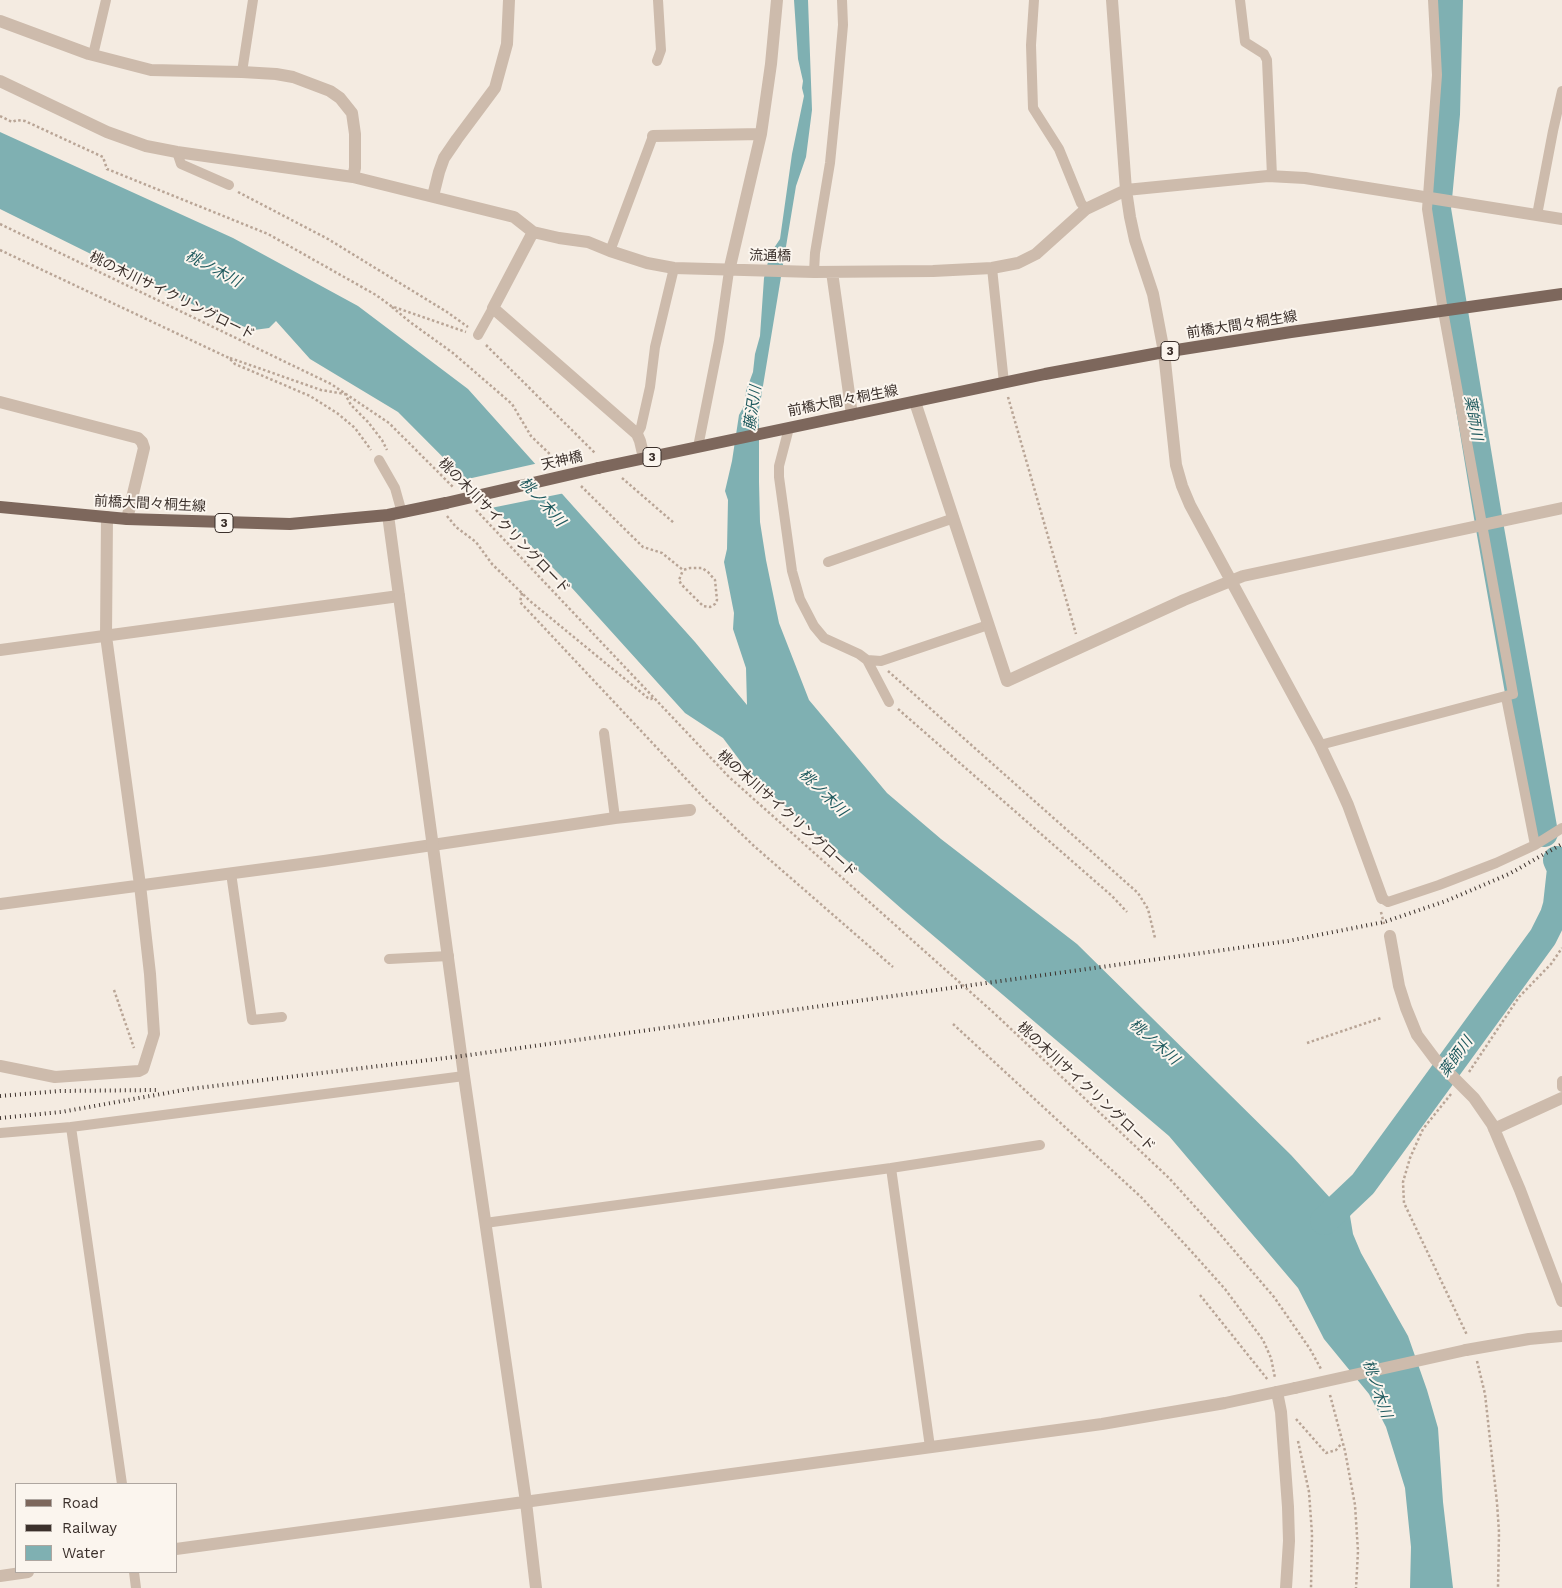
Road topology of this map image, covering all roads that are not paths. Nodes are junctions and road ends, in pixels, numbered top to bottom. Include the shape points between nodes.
1 (106, 0) edge
2 (253, 0) edge
3 (509, 0) edge
4 (658, 0) edge
5 (777, 0) edge
6 (842, 0) edge
7 (1034, 0) edge
8 (1112, 0) edge
9 (1240, 0) edge
10 (1433, 0) edge
11 (0, 21) edge
12 (93, 55) junction
13 (657, 61) dead end
14 (242, 72) junction
15 (0, 81) edge
16 (1562, 91) edge
17 (761, 134) junction
18 (653, 136) joint
19 (178, 152) junction
20 (1272, 176) junction
21 (353, 177) junction
22 (229, 185) road end
23 (1126, 190) junction
24 (433, 196) junction
25 (1428, 198) junction
26 (1086, 209) junction
27 (1537, 215) junction
28 (1562, 219) edge
29 (533, 232) junction
30 (610, 251) junction
31 (674, 268) junction
32 (992, 268) junction
33 (732, 271) junction
34 (809, 272) junction
35 (832, 272) junction
36 (1562, 294) edge
37 (1443, 311) junction
38 (489, 317) junction
39 (478, 335) road end
40 (1164, 352) junction
41 (1004, 383) junction
42 (0, 402) edge
43 (915, 402) junction
44 (852, 415) junction
45 (785, 428) junction
46 (637, 434) junction
47 (702, 446) junction
48 (644, 458) junction
49 (379, 460) road end
50 (0, 507) edge
51 (1562, 508) edge
52 (446, 509) joint
53 (402, 513) junction
54 (388, 515) junction
55 (107, 517) junction
56 (954, 518) junction
57 (127, 519) junction
58 (1482, 525) junction
59 (828, 562) dead end
60 (1230, 580) junction
61 (399, 596) junction
62 (988, 625) junction
63 (106, 636) junction
64 (0, 650) edge
65 (871, 660) junction
66 (1506, 697) junction
67 (889, 702) road end
68 (604, 733) dead end
69 (1320, 745) junction
70 (690, 810) dead end
71 (615, 818) junction
72 (1562, 828) edge
73 (433, 845) junction
74 (1535, 845) junction
75 (230, 872) junction
76 (140, 885) junction
77 (1382, 898) joint
78 (0, 904) edge
79 (1390, 936) road end
80 (448, 956) junction
81 (389, 958) dead end
82 (282, 1017) dead end
83 (0, 1066) edge
84 (464, 1076) junction
85 (1562, 1081) edge
86 (1562, 1087) edge
87 (1562, 1098) edge
88 (71, 1127) junction
89 (1494, 1129) junction
90 (0, 1133) edge
91 (1040, 1145) dead end
92 (891, 1168) junction
93 (485, 1224) junction
94 (1562, 1301) edge
95 (1562, 1336) edge
96 (1277, 1392) junction
97 (930, 1447) junction
98 (122, 1483) edge
99 (526, 1502) junction
100 (178, 1549) edge
101 (21, 1573) edge
102 (134, 1573) edge
103 (0, 1576) edge
104 (136, 1588) edge
105 (536, 1588) edge
106 (1286, 1588) edge

1 - 12 lane
2 - 14 lane
3 - 24 street via 507,44 500,76 495,88 444,158
4 - 13 lane via 660,50
5 - 17 street
6 - 34 lane via 843,26 830,163
7 - 26 lane via 1031,45 1033,108 1060,149
8 - 23 street
9 - 20 lane via 1245,42 1264,54 1267,60
10 - 25 lane via 1437,75
11 - 12 street
12 - 14 street via 161,72
14 - 21 street via 293,77 340,98 352,113 354,123
15 - 19 street via 107,132 146,146
16 - 27 lane
17 - 18 street
17 - 33 street
18 - 30 lane
19 - 21 street
19 - 22 lane via 181,164
20 - 23 street, 流通橋
20 - 25 street, 流通橋 via 1305,178
21 - 24 street
23 - 26 street, 流通橋
23 - 40 street via 1135,240 1153,294
24 - 29 street via 514,217
25 - 27 street, 流通橋
25 - 37 lane
26 - 32 street, 流通橋 via 1036,254 1018,263
27 - 28 street, 流通橋
29 - 30 street, 流通橋 via 588,242
29 - 38 street
30 - 31 street, 流通橋
31 - 33 street, 流通橋
31 - 46 lane via 655,347 643,419
32 - 35 street, 流通橋
32 - 41 lane
33 - 34 street, 流通橋
33 - 47 lane
34 - 35 street, 流通橋
35 - 44 street
36 - 37 main road, 前橋大間々桐生線 / 3
37 - 40 main road, 前橋大間々桐生線 / 3
37 - 58 lane
38 - 39 lane
38 - 46 street
40 - 41 main road, 前橋大間々桐生線 / 3
40 - 60 street via 1176,465 1182,486
41 - 43 main road, 前橋大間々桐生線 / 3
42 - 57 street via 138,438 144,448
43 - 44 main road, 前橋大間々桐生線 / 3
43 - 56 street
44 - 45 main road, 前橋大間々桐生線 / 3
45 - 47 main road, 3
45 - 65 lane via 779,477 792,570 800,599 824,638
46 - 48 street
47 - 48 main road, 3
48 - 52 main road, 天神橋 / 3, bridge
49 - 53 lane via 395,488
50 - 55 main road, 前橋大間々桐生線 / 3
51 - 58 street
52 - 53 main road, 前橋大間々桐生線 / 3
53 - 54 main road, 前橋大間々桐生線 / 3
54 - 57 main road, 前橋大間々桐生線 / 3 via 290,524
54 - 61 street
55 - 57 main road, 前橋大間々桐生線 / 3
55 - 63 street
56 - 59 lane
56 - 62 street
58 - 60 street
58 - 66 lane via 1512,694
60 - 62 street via 1007,681
60 - 69 street
61 - 63 street
61 - 73 street
62 - 65 lane via 881,661
63 - 64 street
63 - 76 street
65 - 67 lane
66 - 69 lane
66 - 74 lane
68 - 71 lane
69 - 77 street via 1348,805
70 - 71 street
71 - 73 street
72 - 74 lane
73 - 75 street
73 - 80 street
74 - 77 lane via 1439,885 1388,902
75 - 76 street
75 - 82 lane via 252,1020
76 - 78 street
76 - 83 street via 154,1025 143,1069 55,1077
79 - 89 street via 1399,986 1417,1035 1435,1059 1474,1098
80 - 81 lane
80 - 84 street
84 - 88 lane
84 - 93 street
85 - 86 lane
87 - 89 street
88 - 90 lane
88 - 98 lane
89 - 94 street
91 - 92 lane
92 - 93 lane
92 - 97 lane
93 - 99 street
95 - 96 street, bridge via 1529,1338 1470,1349
96 - 97 street via 1102,1424
96 - 106 street via 1288,1507
97 - 99 street
99 - 100 street
99 - 105 street
101 - 103 street
102 - 104 lane

